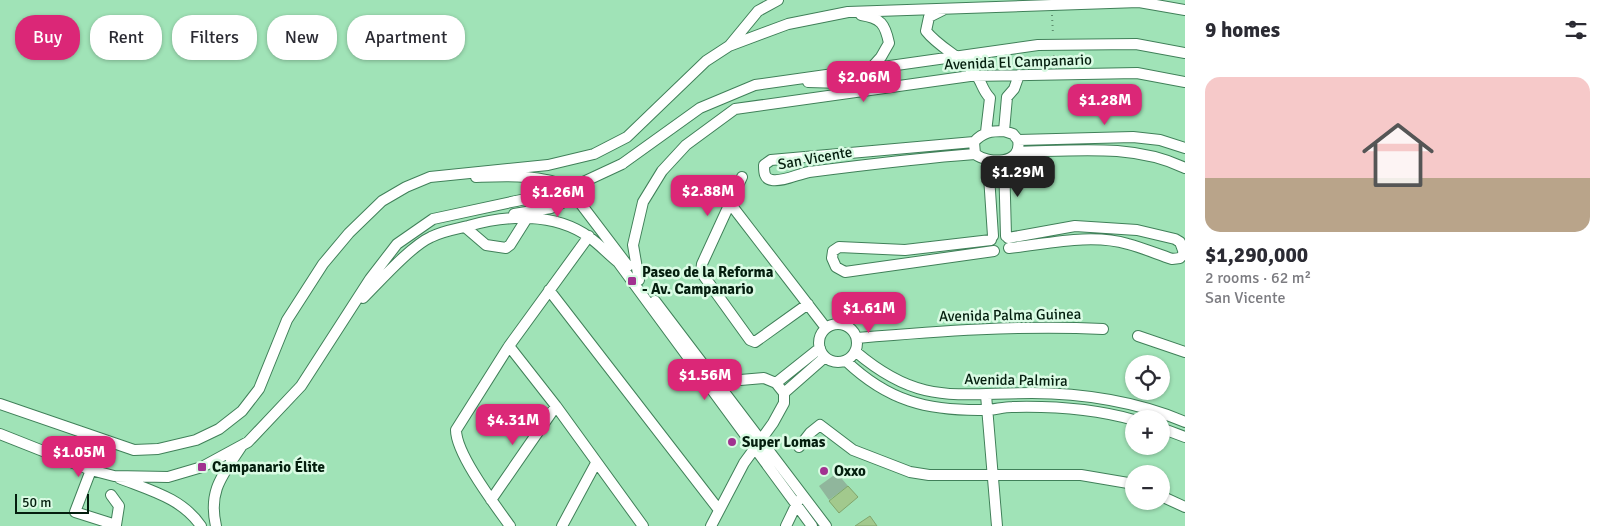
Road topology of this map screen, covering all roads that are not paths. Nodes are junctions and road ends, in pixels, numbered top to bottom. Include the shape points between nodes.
1 (778, 0) edge
2 (1141, 1) edge
3 (947, 9) junction
4 (1185, 10) edge
5 (848, 12) junction
6 (729, 46) junction
7 (1185, 54) edge
8 (953, 56) junction
9 (872, 67) junction
10 (977, 75) junction
11 (1019, 75) junction
12 (782, 81) junction
13 (1185, 82) edge
14 (905, 85) junction
15 (1007, 97) junction
16 (990, 98) junction
17 (1004, 131) junction
18 (986, 132) junction
19 (1088, 139) junction
20 (1018, 140) junction
21 (974, 142) junction
22 (909, 147) junction
23 (1185, 148) edge
24 (1087, 150) junction
25 (1016, 152) junction
26 (975, 154) junction
27 (911, 159) junction
28 (1004, 160) junction
29 (988, 161) junction
30 (1185, 168) edge
31 (430, 177) junction
32 (742, 177) dead end
33 (553, 180) junction
34 (729, 202) junction
35 (493, 218) junction
36 (527, 218) junction
37 (465, 227) junction
38 (589, 236) junction
39 (992, 238) junction
40 (1008, 241) junction
41 (994, 251) junction
42 (639, 280) junction
43 (549, 290) junction
44 (808, 304) junction
45 (351, 309) junction
46 (826, 328) junction
47 (1103, 329) dead end
48 (1138, 336) dead end
49 (857, 338) junction
50 (508, 346) junction
51 (822, 352) junction
52 (856, 352) junction
53 (1185, 352) edge
54 (846, 361) junction
55 (717, 382) junction
56 (776, 384) junction
57 (784, 393) junction
58 (986, 395) junction
59 (0, 404) edge
60 (556, 406) junction
61 (987, 410) junction
62 (1125, 418) edge
63 (1185, 422) edge
64 (1170, 431) edge
65 (0, 434) edge
66 (1185, 437) edge
67 (758, 444) junction
68 (241, 447) junction
69 (799, 447) dead end
70 (596, 463) junction
71 (91, 470) junction
72 (993, 474) junction
73 (114, 476) junction
74 (1125, 482) edge
75 (801, 494) junction
76 (111, 495) dead end
77 (491, 500) junction
78 (1170, 500) edge
79 (796, 504) junction
80 (1185, 507) edge
81 (719, 510) junction
82 (201, 526) edge
83 (216, 526) edge
84 (510, 526) edge
85 (562, 526) edge
86 (643, 526) edge
87 (711, 526) edge
88 (786, 526) edge
89 (812, 526) edge
90 (826, 526) edge
91 (997, 526) edge

1 - 6 street via 758,11
2 - 3 street
2 - 4 street
3 - 5 street
3 - 8 street via 929,18 926,31
5 - 6 street via 788,24
5 - 9 street via 873,17 885,26 889,43
6 - 31 street via 706,61 627,137 594,154 548,165
7 - 8 street via 1136,44 1038,45
8 - 9 street
8 - 10 street
9 - 12 street
10 - 11 street, Avenida El Campanario
10 - 14 street, Avenida El Campanario
10 - 16 street via 982,90
11 - 13 street, Avenida El Campanario via 1137,73
11 - 15 street
12 - 14 street
12 - 45 street, bridge via 755,85 700,108 622,164 564,191 433,219 397,244
14 - 42 street, Avenida El Campanario via 735,109 686,145 662,171 643,202 634,245
15 - 16 street
15 - 17 street
16 - 18 street
17 - 18 street
17 - 20 street
18 - 21 street
19 - 20 street
19 - 23 street via 1133,137 1160,140
19 - 24 street
20 - 25 street
21 - 22 street, San Vicente
21 - 26 street
22 - 27 street
22 - 27 street, San Vicente via 771,160 764,165 764,175 774,181 803,173
24 - 25 street
24 - 30 street via 1132,151
25 - 28 street
26 - 27 street, San Vicente
26 - 29 street
28 - 29 street
28 - 40 street
29 - 39 street
31 - 33 street via 516,176
31 - 59 street via 382,201 323,264 287,320 259,389 242,411 220,429 176,446 134,450
32 - 34 street
33 - 35 street via 565,191 562,203 551,208
33 - 42 street via 568,187
34 - 44 street
34 - 44 street via 700,268 750,340 755,342 762,338
35 - 36 street
35 - 37 street
36 - 37 street via 506,248 486,245
36 - 38 street via 566,225
37 - 45 street via 431,237
38 - 43 street
38 - 67 street via 618,262
39 - 40 street via 997,234
39 - 41 street
39 - 41 street via 905,250 839,247 832,258 836,267 845,272
40 - 40 street via 1127,243 1172,260 1184,253 1180,242 1175,239 1120,228 1076,226
40 - 41 street via 1002,254
42 - 55 street
43 - 50 street
43 - 81 street
44 - 46 street
45 - 68 street via 301,386
46 - 49 street via 845,324
46 - 51 street via 820,337
47 - 49 street, Avenida Palma Guinea via 1059,327
48 - 53 street
49 - 52 street
50 - 60 street
50 - 77 street via 456,430 456,438 466,459
51 - 54 street via 835,362
51 - 56 street
51 - 57 street
52 - 54 street
52 - 58 street, Avenida Palmira via 899,382 940,394
54 - 61 street, Avenida Palmira via 866,380 891,395 934,409
55 - 56 street via 764,378
55 - 67 street
56 - 57 street
57 - 67 street via 780,413
58 - 61 street
58 - 63 street, Avenida Palmira via 1056,394 1133,406
60 - 70 street
60 - 77 street
61 - 62 street, Avenida Palmira via 1056,407
61 - 72 street
64 - 66 street
65 - 71 street
67 - 75 street
67 - 79 street
67 - 81 street
68 - 73 street via 202,467 168,477
68 - 83 street via 217,484 212,511
69 - 72 street via 820,425 853,450 910,472 947,477
70 - 85 street
70 - 86 street
71 - 73 street
71 - 76 street via 76,512 116,525 120,506
72 - 74 street via 1081,475
72 - 91 street
73 - 82 street via 175,500
75 - 79 street
75 - 90 street
77 - 84 street
78 - 80 street
79 - 88 street
79 - 89 street
81 - 87 street

